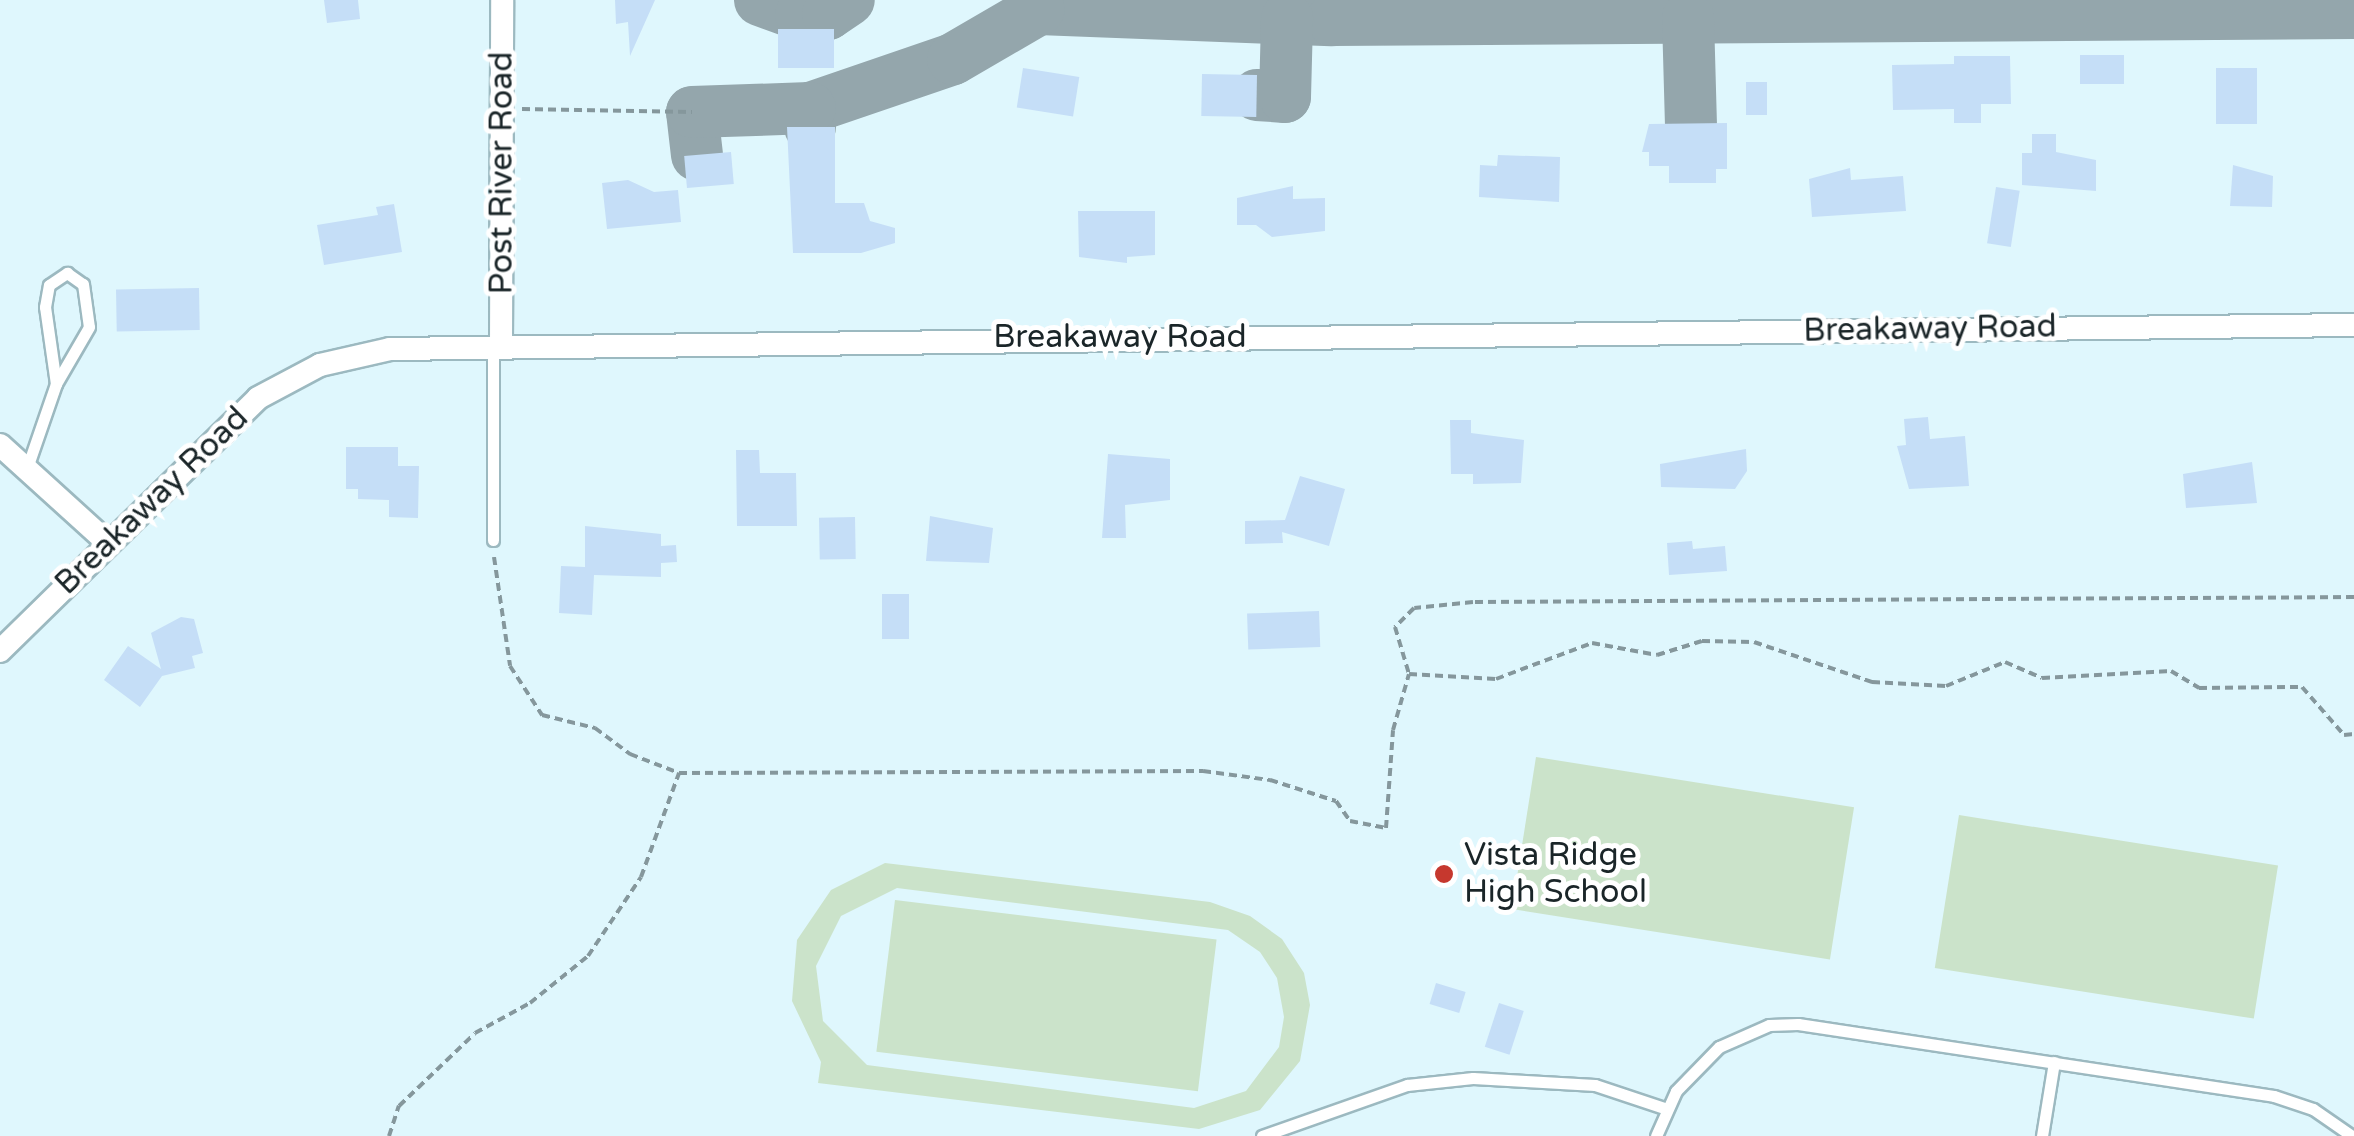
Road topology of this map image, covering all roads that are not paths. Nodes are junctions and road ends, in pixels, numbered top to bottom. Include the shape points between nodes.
1 (502, 0) edge
2 (2354, 326) edge
3 (497, 346) junction
4 (56, 384) junction
5 (0, 444) edge
6 (27, 468) junction
7 (494, 540) road end
8 (108, 543) junction
9 (0, 651) edge
10 (2054, 1062) junction
11 (1667, 1109) junction
12 (1262, 1136) edge
13 (1656, 1136) edge
14 (2042, 1136) edge
15 (2352, 1136) edge

1 - 3 street, Post River Road
2 - 3 street, Breakaway Road
3 - 7 lane
3 - 8 street, Breakaway Road via 390,348 288,379 230,421
4 - 4 lane via 45,307 50,285 67,273 83,284 89,327
4 - 6 lane
5 - 6 street
6 - 8 street
8 - 9 street, Breakaway Road
10 - 11 lane via 1836,1028 1770,1026 1720,1047
10 - 14 lane
10 - 15 lane via 2274,1096 2313,1109
11 - 12 lane via 1595,1084 1472,1078 1407,1085
11 - 13 lane

